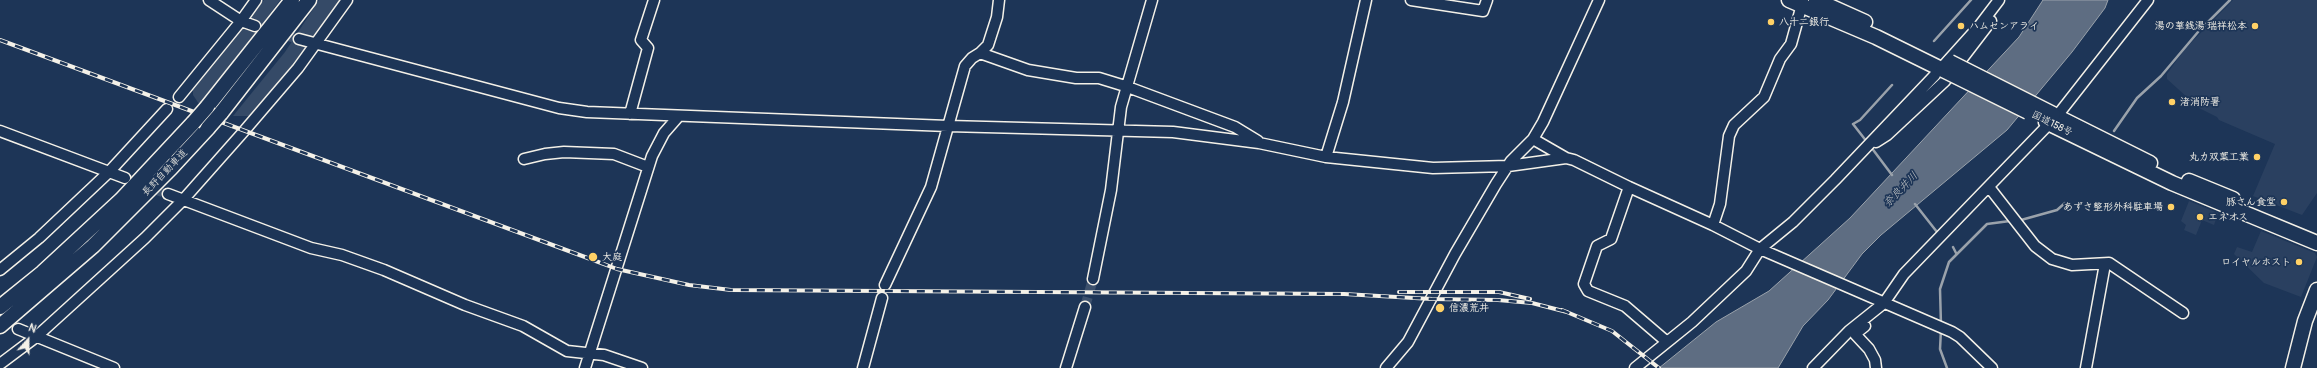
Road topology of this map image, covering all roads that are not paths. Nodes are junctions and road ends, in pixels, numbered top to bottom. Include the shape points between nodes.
1 (209, 0) edge
2 (256, 0) edge
3 (292, 0) edge
4 (308, 0) edge
5 (347, 0) edge
6 (654, 0) edge
7 (999, 0) edge
8 (1152, 0) edge
9 (1366, 0) edge
10 (1411, 0) edge
11 (1487, 0) edge
12 (1599, 0) edge
13 (1999, 0) edge
14 (2006, 0) edge
15 (2148, 0) edge
16 (1809, 2) edge
17 (241, 21) junction
18 (255, 26) tunnel mouth
19 (299, 39) tunnel mouth
20 (316, 43) junction
21 (980, 53) junction
22 (1945, 66) junction
23 (1125, 86) junction
24 (178, 97) dead end
25 (167, 109) dead end
26 (630, 114) junction
27 (678, 117) junction
28 (2051, 119) junction
29 (948, 126) junction
30 (1118, 130) junction
31 (0, 131) edge
32 (1533, 139) junction
33 (1259, 143) junction
34 (1862, 150) junction
35 (1326, 157) junction
36 (1566, 158) junction
37 (524, 159) dead end
38 (1508, 166) junction
39 (648, 167) junction
40 (109, 172) junction
41 (125, 178) tunnel mouth
42 (1629, 187) junction
43 (1989, 187) junction
44 (168, 194) tunnel mouth
45 (183, 200) junction
46 (1710, 223) junction
47 (2317, 233) edge
48 (2317, 243) edge
49 (1764, 251) junction
50 (2105, 264) junction
51 (0, 270) edge
52 (1093, 278) tunnel mouth
53 (885, 285) dead end
54 (2317, 290) edge
55 (882, 298) dead end
56 (1880, 302) junction
57 (1085, 306) tunnel mouth
58 (0, 307) edge
59 (2183, 313) dead end
60 (1868, 324) dead end
61 (0, 326) edge
62 (18, 329) dead end
63 (36, 337) junction
64 (1667, 342) junction
65 (589, 354) junction
66 (0, 364) edge
67 (114, 368) edge
68 (585, 368) edge
69 (642, 368) edge
70 (863, 368) edge
71 (1066, 368) edge
72 (1386, 368) edge
73 (1635, 368) edge
74 (1813, 368) edge
75 (1876, 368) edge
76 (1992, 368) edge
77 (2086, 368) edge
78 (2293, 368) edge

1 - 17 street
2 - 17 street
3 - 58 highway, 長野自動車道, bridge via 207,107 121,200 42,273
4 - 61 highway, 長野自動車道, bridge via 221,113 171,168 93,246
5 - 20 street
6 - 26 street via 641,40 648,48
7 - 21 street via 997,17 988,45
8 - 23 street
9 - 35 street via 1343,102
10 - 11 street via 1483,11
12 - 32 street via 1554,102
13 - 22 street
14 - 34 street via 1945,81 1887,134
15 - 28 street
16 - 22 highway, 国道158号 via 1876,37
16 - 46 street via 1764,97 1734,125 1729,136 1720,204
17 - 18 street
17 - 24 street
19 - 20 street
20 - 26 street via 559,108
20 - 45 street via 246,130
21 - 23 street via 1028,70 1076,78 1099,78
21 - 29 street via 966,66
22 - 28 highway, 国道158号, bridge
22 - 34 street
23 - 30 street
23 - 33 street via 1235,127
25 - 40 street
26 - 27 street
27 - 29 street
27 - 39 street via 664,133
28 - 43 street
28 - 47 highway, 国道158号 via 2178,176
28 - 48 highway, 国道158号 via 2172,183
29 - 30 street
29 - 53 street via 931,187
30 - 33 street via 1173,132
30 - 52 street via 1108,204
31 - 40 street
32 - 36 street
32 - 38 street
33 - 35 street
34 - 49 street
35 - 38 street via 1433,168
36 - 38 street
36 - 42 street
37 - 39 street via 564,152 614,154
38 - 72 street via 1455,254 1408,342
39 - 65 street
40 - 41 street
40 - 51 street via 39,238
42 - 46 street
42 - 64 street via 1612,239 1597,246 1584,284 1588,291 1625,306
43 - 50 street via 2035,246 2052,259 2072,265
43 - 56 street
44 - 45 street
45 - 63 street
45 - 65 street via 311,248 342,255 465,306 523,326 567,351
46 - 49 street
49 - 56 street
49 - 64 street via 1715,302
50 - 59 street via 2110,263
50 - 77 street
54 - 78 highway via 2305,321
55 - 70 street
56 - 74 street
56 - 76 street via 1960,337
57 - 71 street
60 - 75 street via 1855,334 1869,349
62 - 63 street
63 - 66 street
63 - 67 street
64 - 73 street
65 - 68 street
65 - 69 street

